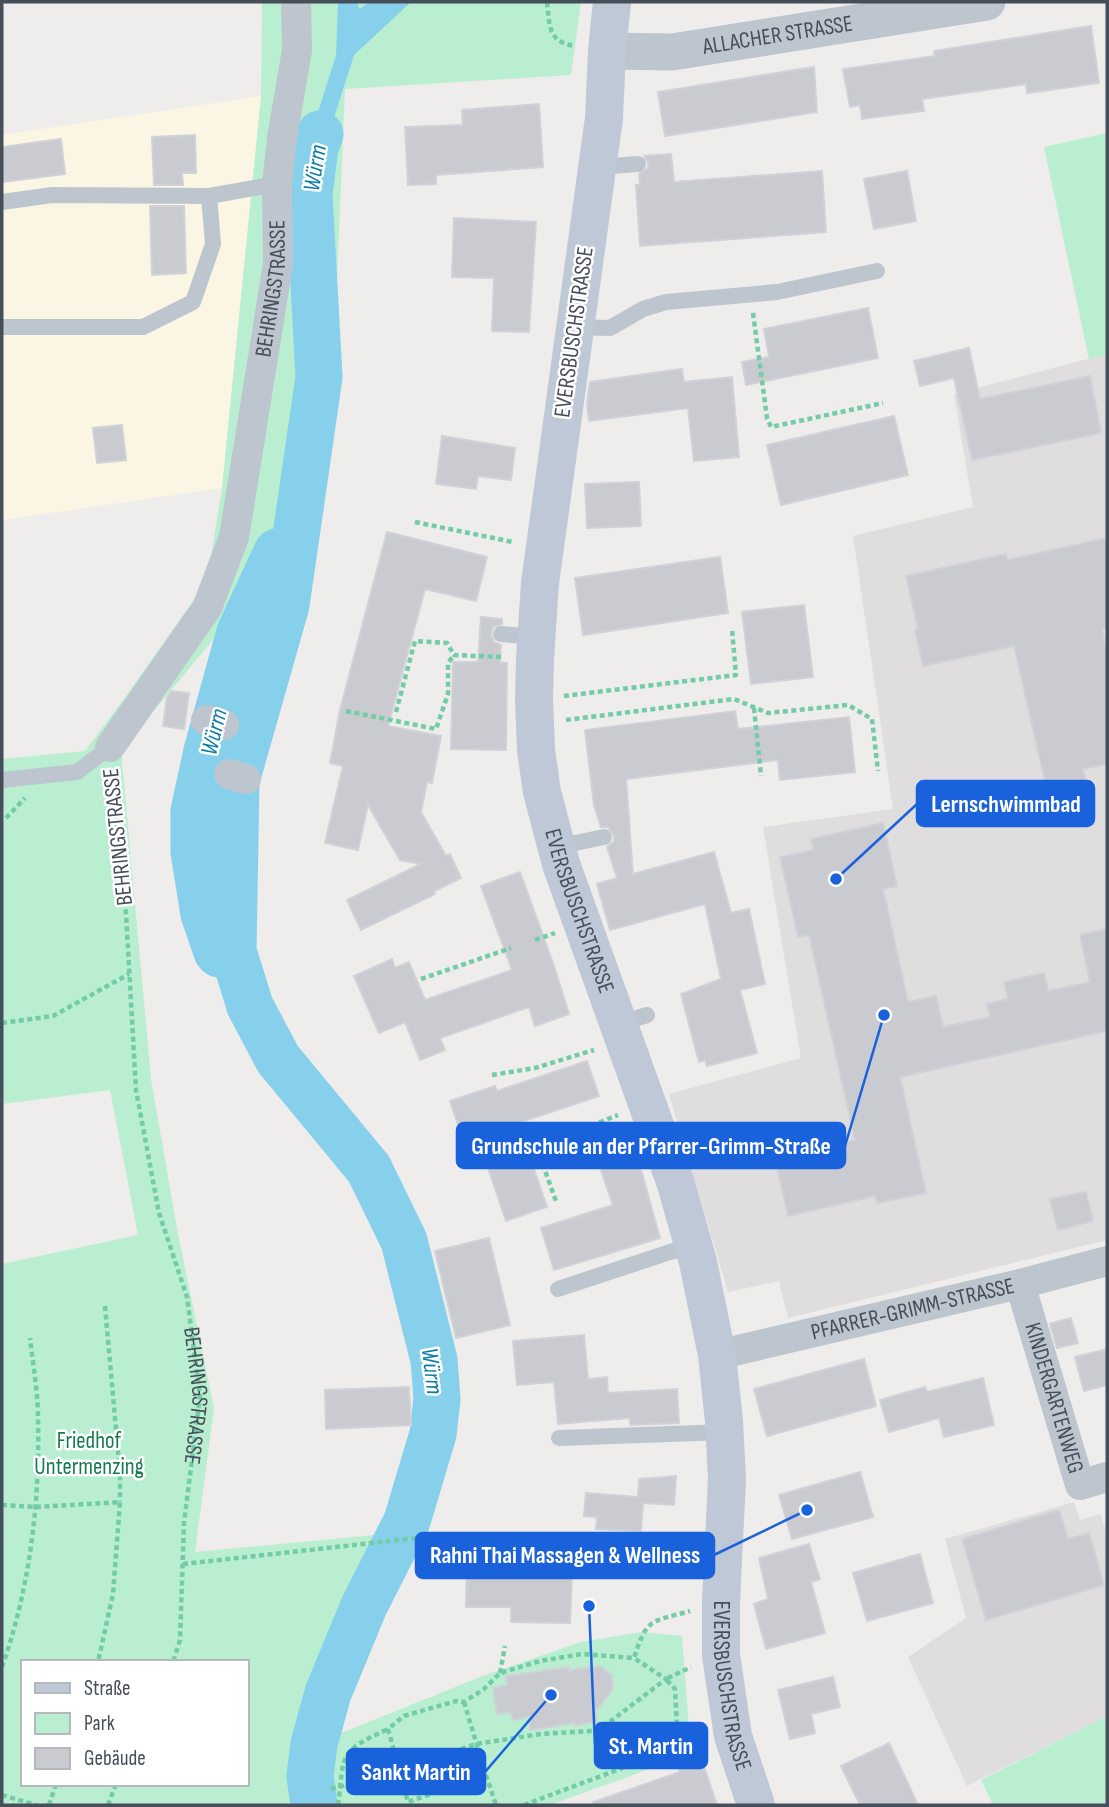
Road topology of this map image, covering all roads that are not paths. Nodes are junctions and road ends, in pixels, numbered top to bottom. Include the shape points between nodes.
1 (296, 2) edge
2 (612, 2) edge
3 (987, 2) edge
4 (607, 51) junction
5 (638, 164) dead end
6 (597, 167) junction
7 (277, 184) junction
8 (209, 196) junction
9 (2, 202) edge
10 (877, 271) dead end
11 (2, 327) edge
12 (575, 327) junction
13 (110, 747) joint
14 (2, 780) edge
15 (604, 837) dead end
16 (556, 847) junction
17 (693, 1247) junction
18 (1107, 1261) edge
19 (1020, 1284) junction
20 (558, 1289) dead end
21 (716, 1355) junction
22 (725, 1432) junction
23 (559, 1438) dead end
24 (1107, 1477) edge
25 (756, 1805) edge

1 - 7 street, BEHRINGSTRASSE via 297,50
2 - 4 main road, EVERSBUSCHSTRASSE
3 - 4 street, ALLACHER STRASSE via 672,52
4 - 6 main road, EVERSBUSCHSTRASSE
5 - 6 lane
6 - 12 main road, EVERSBUSCHSTRASSE
7 - 8 lane
7 - 13 street, BEHRINGSTRASSE via 278,264 234,537 207,608
8 - 9 lane via 52,195
8 - 11 lane via 214,244 193,302 143,327
10 - 12 lane via 777,292 666,302 610,328
12 - 16 main road, EVERSBUSCHSTRASSE via 545,548 524,643 542,792
13 - 14 lane via 77,772
15 - 16 lane
16 - 17 main road, EVERSBUSCHSTRASSE via 630,1026 648,1104
17 - 20 lane
17 - 21 main road, EVERSBUSCHSTRASSE
18 - 19 street, PFARRER-GRIMM-STRASSE
19 - 21 street, PFARRER-GRIMM-STRASSE
19 - 24 street, KINDERGARTENWEG via 1080,1485
21 - 22 main road, EVERSBUSCHSTRASSE
22 - 23 lane
22 - 25 main road, EVERSBUSCHSTRASSE via 721,1655 740,1761

